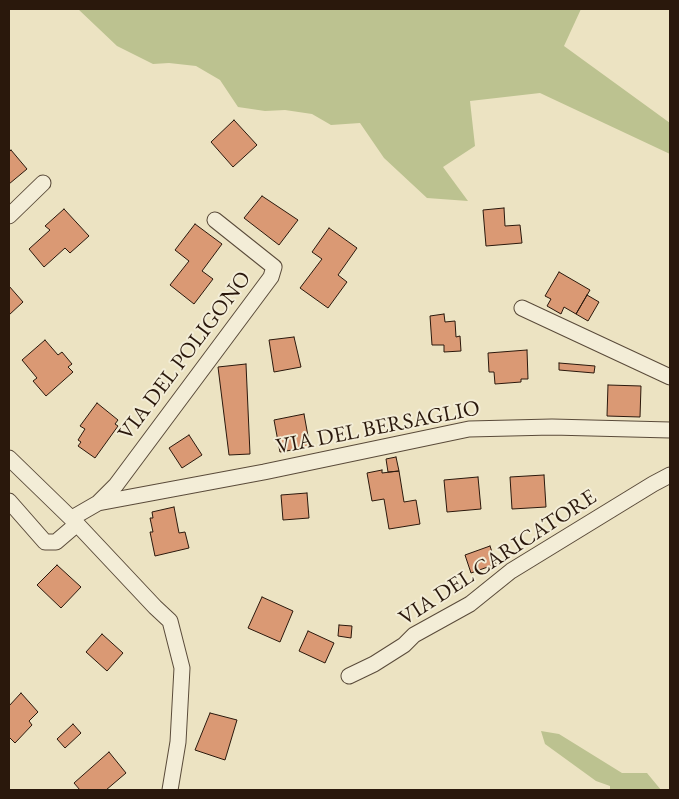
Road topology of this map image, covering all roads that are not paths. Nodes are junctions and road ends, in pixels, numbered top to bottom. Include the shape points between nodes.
1 (43, 183) dead end
2 (9, 216) edge
3 (215, 220) dead end
4 (522, 308) dead end
5 (670, 377) edge
6 (670, 430) edge
7 (9, 458) edge
8 (670, 475) edge
9 (9, 501) edge
10 (98, 503) junction
11 (74, 521) junction
12 (349, 676) dead end
13 (170, 790) edge

1 - 2 street
3 - 10 street, VIA DEL POLIGONO via 274,267 270,277 116,485
4 - 5 street
6 - 10 street, VIA DEL BERSAGLIO via 468,428 264,472
7 - 11 street
8 - 12 street, VIA DEL CARICATORE via 512,571 470,604
9 - 11 street, VIA DEL POLIGONO via 46,542 56,542
10 - 11 street, VIA DEL POLIGONO
11 - 13 street via 170,621 182,668 178,742

